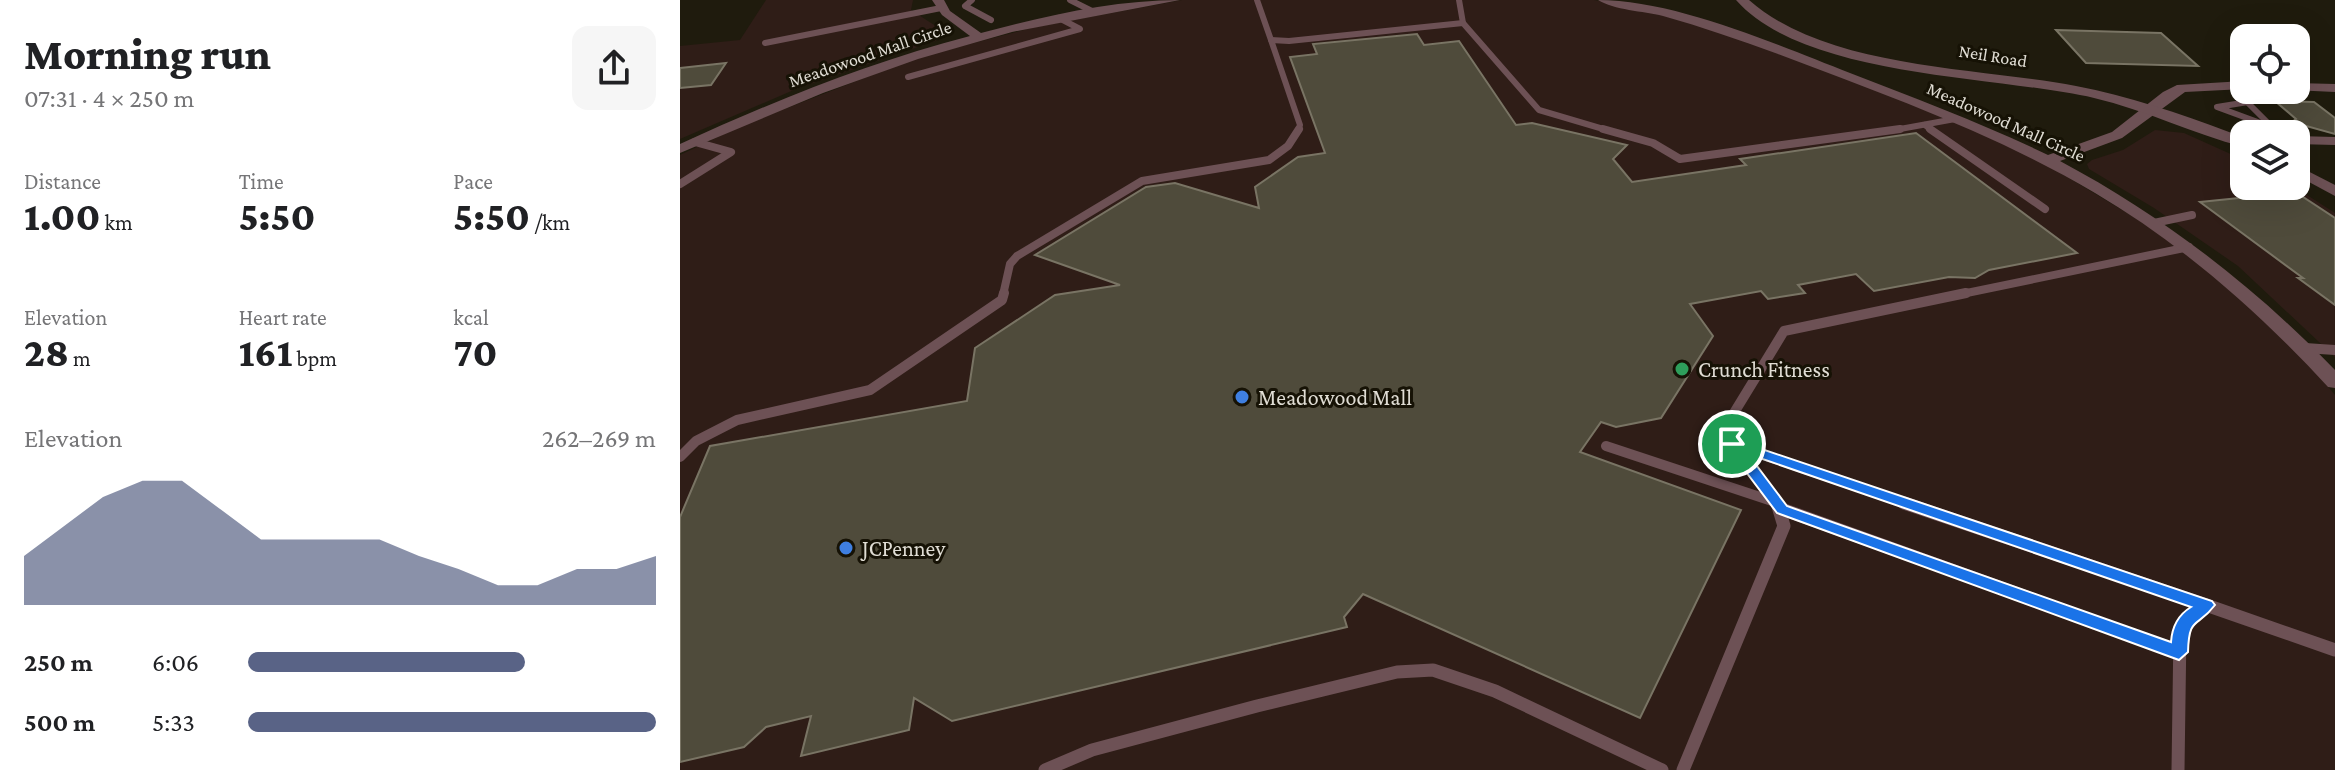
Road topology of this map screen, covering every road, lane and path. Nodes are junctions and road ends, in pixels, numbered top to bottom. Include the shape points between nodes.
1 (972, 0) edge
2 (1070, 0) edge
3 (1174, 0) edge
4 (1257, 0) edge
5 (1459, 0) edge
6 (1604, 0) edge
7 (1742, 0) edge
8 (940, 4) edge
9 (1094, 12) junction
10 (1059, 18) junction
11 (991, 20) dead end
12 (1463, 23) junction
13 (981, 38) junction
14 (1271, 40) junction
15 (765, 43) dead end
16 (908, 77) dead end
17 (2230, 85) edge
18 (2310, 87) edge
19 (2335, 88) edge
20 (2236, 104) edge
21 (2250, 104) edge
22 (2153, 110) junction
23 (1955, 119) junction
24 (2250, 120) edge
25 (2266, 120) edge
26 (1925, 125) junction
27 (2230, 138) edge
28 (2310, 140) edge
29 (2335, 141) edge
30 (695, 142) junction
31 (680, 149) edge
32 (2048, 160) junction
33 (2310, 177) edge
34 (680, 184) edge
35 (2335, 191) edge
36 (2045, 209) dead end
37 (2192, 215) dead end
38 (2154, 223) junction
39 (2189, 247) junction
40 (2305, 348) junction
41 (2335, 350) edge
42 (2335, 382) edge
43 (1732, 444) junction
44 (1606, 446) dead end
45 (680, 457) edge
46 (1781, 507) junction
47 (2206, 605) junction
48 (2335, 650) edge
49 (2179, 652) junction
50 (1051, 768) edge
51 (1662, 770) edge
52 (1683, 770) edge
53 (2178, 770) edge

1 - 11 lane via 965,6
2 - 9 lane
3 - 9 street, Meadowood Mall Circle
4 - 14 lane
5 - 12 lane
6 - 23 street, Meadowood Mall Circle via 1731,31
7 - 22 street, Neil Road via 1778,28 1842,51 2058,87
8 - 13 street
8 - 15 lane
9 - 10 street, Meadowood Mall Circle
10 - 13 street, Meadowood Mall Circle
10 - 16 lane via 1080,29
12 - 14 lane
12 - 26 lane via 1539,110 1653,143 1680,159
13 - 30 street, Meadowood Mall Circle via 852,78
14 - 45 lane via 1300,125 1284,151 1269,160 1132,186 1024,250 1010,264 1002,300 870,390 723,423 697,437
17 - 22 street via 2182,88
18 - 19 street
20 - 24 lane via 2217,107
21 - 25 lane
22 - 27 street, Neil Road
22 - 32 street via 2117,135
23 - 26 lane
23 - 32 street, Meadowood Mall Circle
26 - 36 lane
28 - 29 lane
30 - 31 street, Meadowood Mall Circle
30 - 34 lane via 731,152
32 - 38 street, Meadowood Mall Circle
33 - 35 street
37 - 38 lane
38 - 39 street, Meadowood Mall Circle
39 - 40 street, Meadowood Mall Circle
39 - 43 lane via 1784,331 1729,421
40 - 41 lane
40 - 42 street, Meadowood Mall Circle
43 - 46 lane
43 - 47 lane
44 - 46 lane
46 - 49 lane
46 - 52 lane via 1781,536
47 - 48 lane
47 - 49 lane via 2180,630
49 - 53 lane
50 - 51 lane via 1092,750 1257,706 1397,672 1433,670 1495,691

